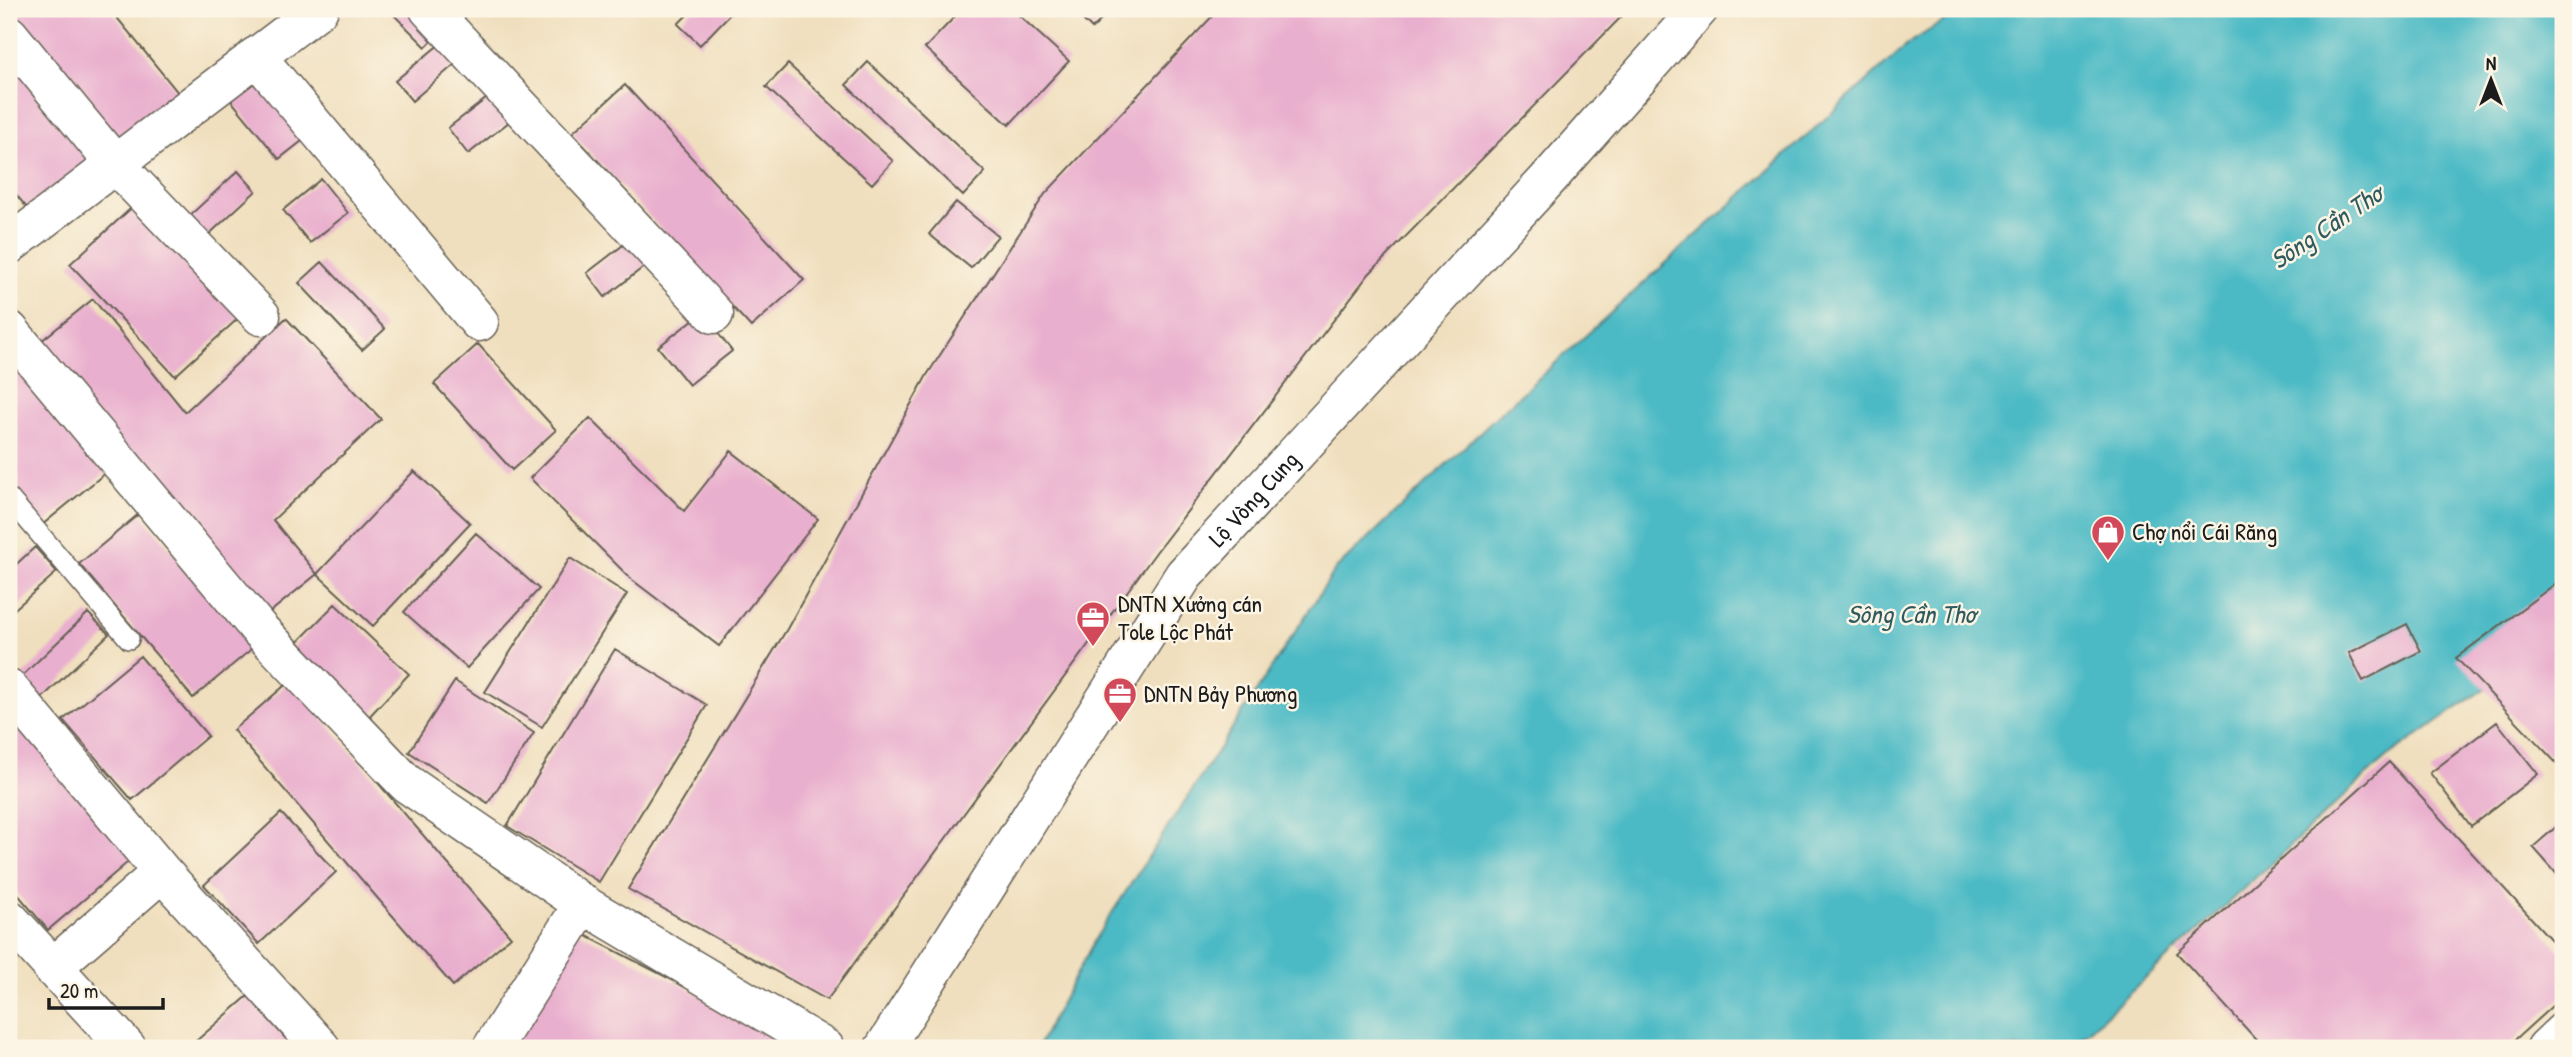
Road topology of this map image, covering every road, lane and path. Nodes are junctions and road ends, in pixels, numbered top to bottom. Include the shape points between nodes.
1 (319, 9) edge
2 (429, 9) edge
3 (1699, 9) edge
4 (9, 35) edge
5 (256, 56) junction
6 (113, 162) junction
7 (9, 245) edge
8 (713, 314) dead end
9 (261, 316) dead end
10 (479, 322) dead end
11 (9, 330) edge
12 (9, 498) edge
13 (129, 639) dead end
14 (9, 688) edge
15 (162, 872) junction
16 (583, 904) junction
17 (9, 919) edge
18 (51, 968) junction
19 (2563, 1032) edge
20 (127, 1048) edge
21 (321, 1048) edge
22 (492, 1048) edge
23 (825, 1048) edge
24 (884, 1048) edge
25 (2546, 1048) edge

1 - 5 street
2 - 8 street
3 - 24 street, Lộ Vòng Cung via 1184,575
4 - 6 street
5 - 6 street
5 - 10 street
6 - 7 street
6 - 9 street
11 - 16 street via 259,629 406,783
12 - 13 lane
14 - 15 street
15 - 18 street
15 - 21 street
16 - 22 street
16 - 23 street
17 - 18 street
18 - 20 street
19 - 25 street

